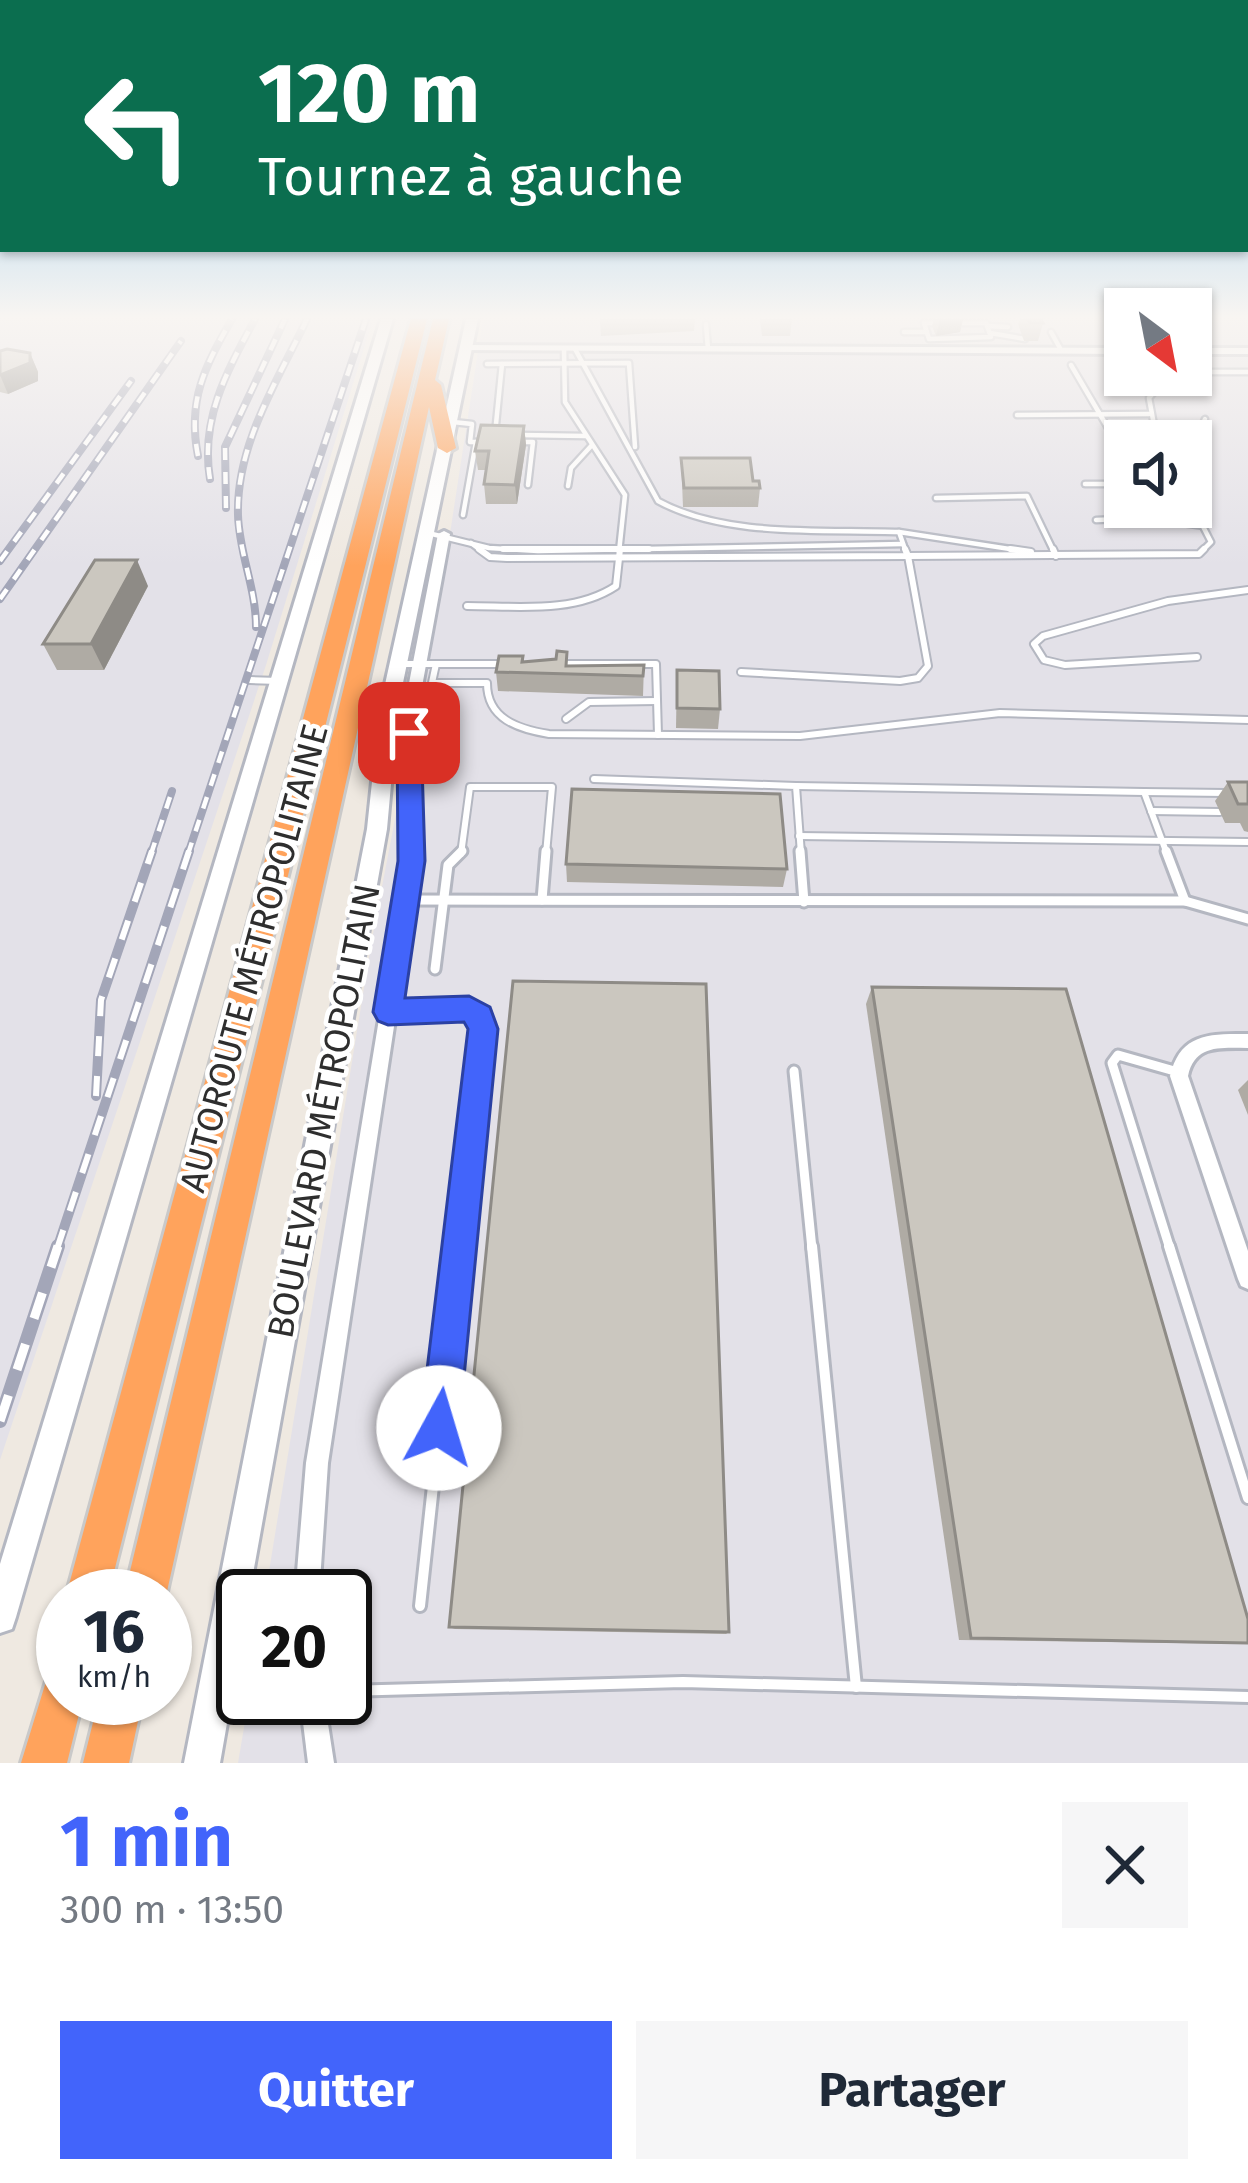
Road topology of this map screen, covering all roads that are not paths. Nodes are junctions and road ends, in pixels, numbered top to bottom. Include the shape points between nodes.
1 (363, 401) edge
2 (387, 401) edge
3 (398, 401) edge
4 (422, 401) edge
5 (435, 401) edge
6 (456, 401) edge
7 (498, 401) edge
8 (565, 401) edge
9 (603, 401) edge
10 (632, 401) edge
11 (1092, 401) edge
12 (1151, 401) edge
13 (1100, 414) junction
14 (1149, 414) junction
15 (1017, 415) dead end
16 (1151, 420) edge
17 (1104, 421) edge
18 (452, 422) junction
19 (520, 434) edge
20 (495, 436) edge
21 (586, 436) junction
22 (476, 442) junction
23 (592, 445) junction
24 (447, 448) junction
25 (635, 454) junction
26 (1085, 484) dead end
27 (1104, 484) edge
28 (528, 485) dead end
29 (568, 486) dead end
30 (936, 498) dead end
31 (463, 514) dead end
32 (369, 515) junction
33 (1096, 520) dead end
34 (1104, 520) edge
35 (1205, 528) edge
36 (899, 532) junction
37 (435, 533) junction
38 (904, 544) junction
39 (618, 554) junction
40 (908, 556) junction
41 (1056, 556) junction
42 (1248, 590) edge
43 (467, 606) dead end
44 (1197, 657) dead end
45 (408, 664) junction
46 (436, 664) junction
47 (475, 664) junction
48 (516, 664) edge
49 (539, 664) edge
50 (741, 672) dead end
51 (250, 680) dead end
52 (281, 680) junction
53 (634, 680) edge
54 (656, 680) junction
55 (433, 682) junction
56 (472, 683) junction
57 (657, 701) junction
58 (566, 719) dead end
59 (1248, 720) edge
60 (409, 733) junction
61 (658, 735) junction
62 (594, 779) dead end
63 (796, 786) junction
64 (1144, 792) junction
65 (1248, 794) edge
66 (1151, 811) junction
67 (1220, 812) dead end
68 (799, 836) junction
69 (1163, 842) junction
70 (1248, 842) edge
71 (405, 900) junction
72 (443, 900) junction
73 (542, 900) junction
74 (1185, 901) junction
75 (804, 902) junction
76 (1248, 919) edge
77 (435, 969) dead end
78 (388, 1012) junction
79 (1248, 1041) edge
80 (794, 1070) dead end
81 (1179, 1072) junction
82 (1248, 1279) edge
83 (1248, 1498) edge
84 (94, 1569) edge
85 (151, 1569) edge
86 (309, 1569) edge
87 (420, 1606) dead end
88 (0, 1617) edge
89 (856, 1688) junction
90 (372, 1689) edge
91 (1248, 1696) edge
92 (54, 1725) edge
93 (115, 1725) edge
94 (316, 1725) edge
95 (44, 1763) edge
96 (106, 1763) edge
97 (202, 1763) edge
98 (321, 1763) edge

1 - 52 main road
2 - 32 highway
3 - 32 highway, AUTOROUTE MÉTROPOLITAINE
4 - 85 highway, AUTOROUTE MÉTROPOLITAINE
5 - 24 highway
6 - 18 main road, BOULEVARD MÉTROPOLITAIN
7 - 20 lane
8 - 21 lane
9 - 25 lane
10 - 25 lane
11 - 13 lane
12 - 14 lane
13 - 14 lane
13 - 15 lane
13 - 17 lane
14 - 16 lane
18 - 22 lane via 473,425
18 - 24 main road, BOULEVARD MÉTROPOLITAIN
19 - 21 lane
21 - 23 lane
22 - 28 lane via 533,442
22 - 31 lane
23 - 29 lane via 571,468
23 - 39 lane via 625,495
24 - 37 main road, BOULEVARD MÉTROPOLITAIN
25 - 36 lane via 672,512
26 - 27 lane
30 - 41 lane via 1027,496
32 - 84 highway, AUTOROUTE MÉTROPOLITAINE
33 - 34 lane
35 - 41 lane via 1210,546 1199,554
36 - 38 lane
36 - 41 lane
37 - 39 lane via 496,558
37 - 45 main road, BOULEVARD MÉTROPOLITAIN
38 - 39 lane
38 - 40 lane
39 - 40 lane
39 - 43 lane via 616,586 593,600
40 - 41 lane
40 - 50 lane via 927,658 918,678
42 - 44 lane via 1150,605 1034,644 1044,660 1065,664
45 - 46 lane
45 - 60 street, BOULEVARD MÉTROPOLITAIN
45 - 97 main road, BOULEVARD MÉTROPOLITAIN via 385,735 377,829
46 - 47 lane
46 - 55 lane
47 - 48 lane
47 - 56 lane
49 - 54 lane via 656,664
51 - 52 lane
52 - 88 main road
53 - 54 lane
54 - 57 lane
55 - 56 lane
55 - 60 lane via 425,715
56 - 61 lane via 487,683 493,711 524,729
57 - 58 lane via 589,702
57 - 61 lane
59 - 61 lane via 1000,713 800,736
60 - 71 street, BOULEVARD MÉTROPOLITAIN
62 - 63 lane
63 - 64 lane
63 - 68 lane
64 - 65 lane
64 - 66 lane
66 - 67 lane
66 - 69 lane
68 - 69 lane
68 - 75 lane
69 - 70 lane
69 - 74 lane
71 - 72 lane
71 - 78 street, BOULEVARD MÉTROPOLITAIN
72 - 73 lane
72 - 73 lane via 448,865 461,856 470,787 552,787
72 - 77 lane
73 - 75 lane
74 - 75 lane
74 - 76 lane
78 - 86 street, BOULEVARD MÉTROPOLITAIN via 316,1463
78 - 87 lane via 469,1009 483,1029
79 - 81 street via 1200,1044
80 - 89 lane
81 - 82 street
81 - 83 lane via 1118,1055 1112,1063
89 - 90 lane
89 - 91 lane
92 - 95 highway
93 - 96 highway
94 - 98 street

